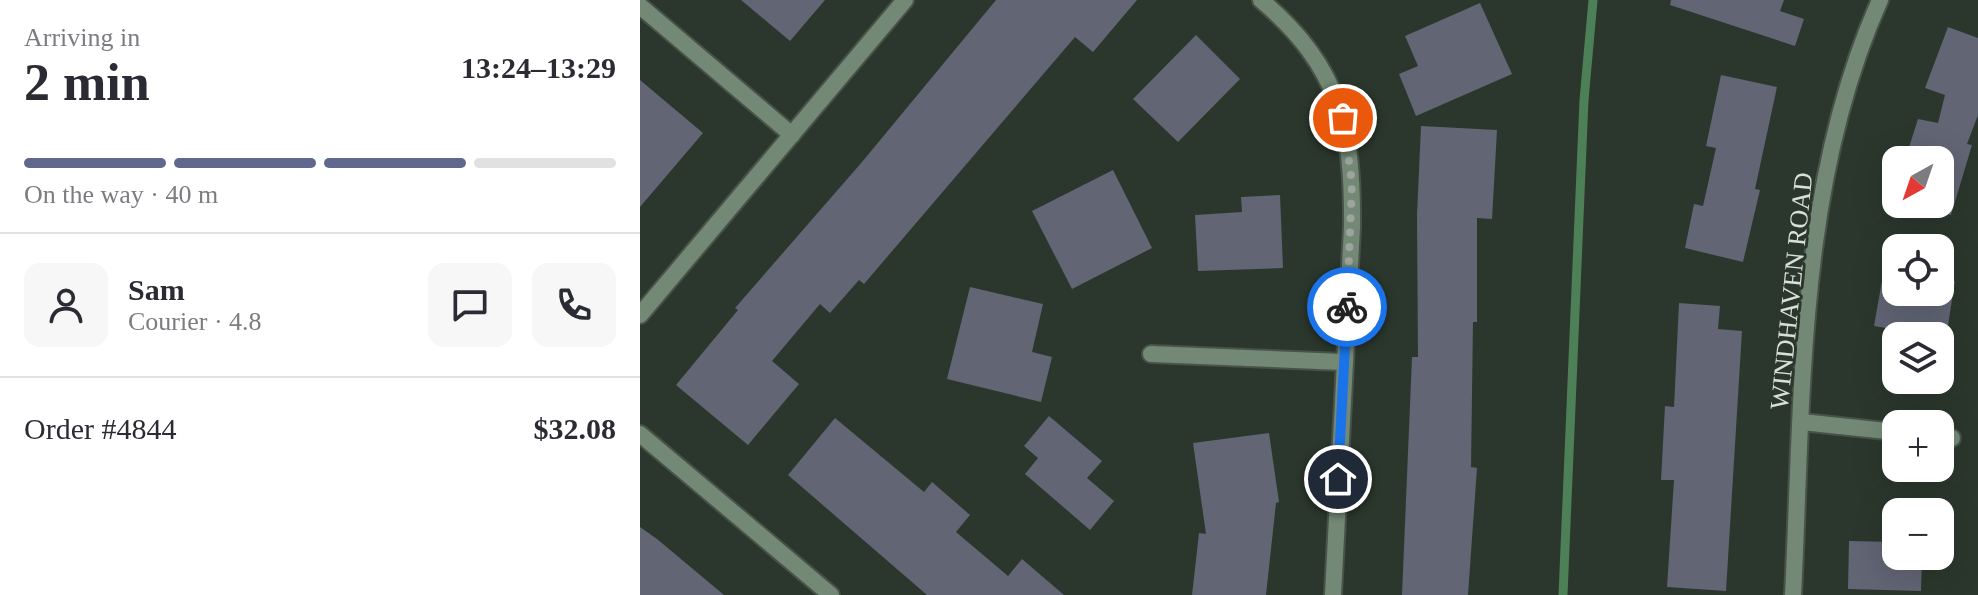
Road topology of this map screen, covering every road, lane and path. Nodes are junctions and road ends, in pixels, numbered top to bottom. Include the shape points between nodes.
1 (905, 0) edge
2 (1261, 0) edge
3 (1880, 0) edge
4 (640, 6) edge
5 (792, 135) junction
6 (640, 315) edge
7 (1151, 354) dead end
8 (1343, 362) junction
9 (1802, 422) junction
10 (1882, 431) edge
11 (640, 434) edge
12 (831, 595) edge
13 (1333, 595) edge
14 (1793, 595) edge

1 - 5 street
2 - 8 street via 1290,25 1326,73 1343,118 1352,183
3 - 9 street, WINDHAVEN ROAD via 1863,38 1828,163 1810,289
4 - 5 street
5 - 6 street
7 - 8 street
8 - 13 street
9 - 10 street
9 - 14 street, WINDHAVEN ROAD
11 - 12 street

